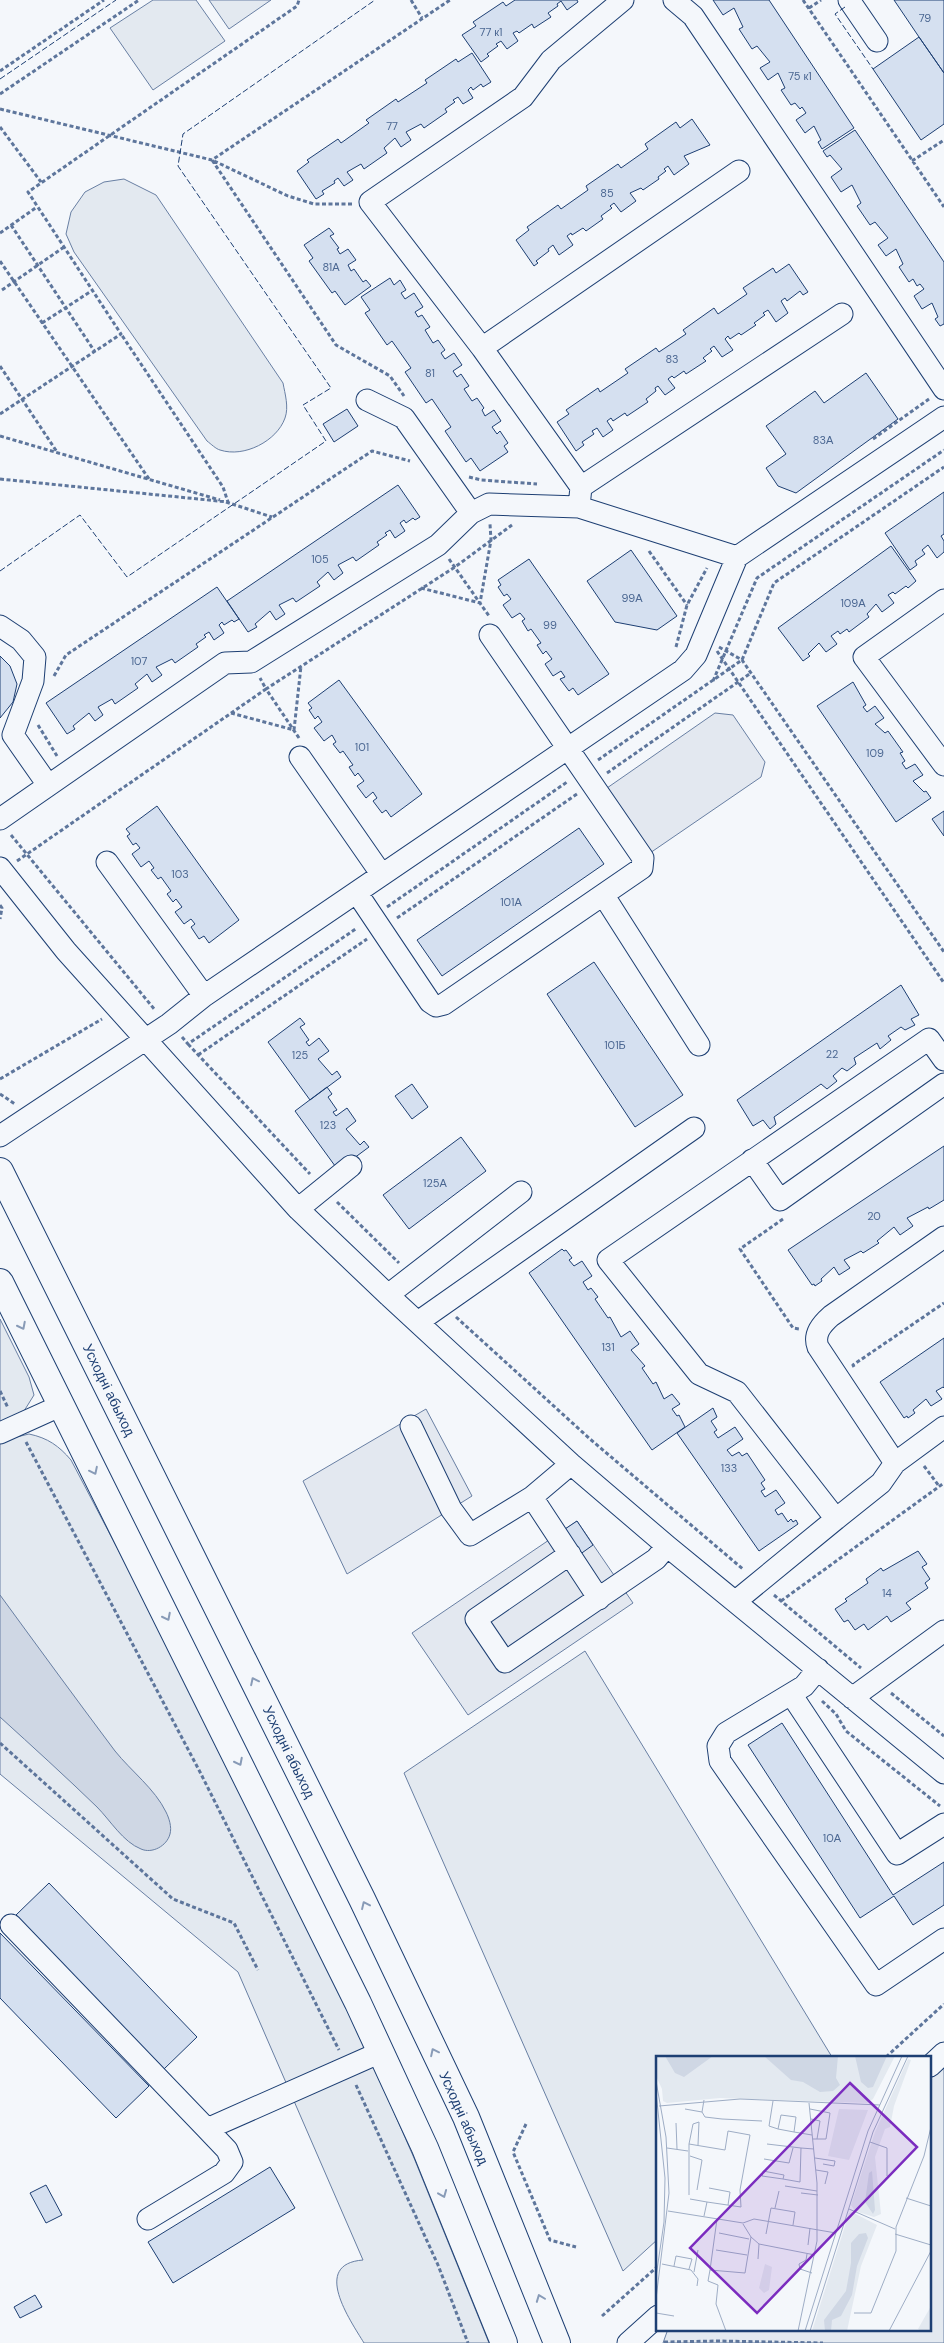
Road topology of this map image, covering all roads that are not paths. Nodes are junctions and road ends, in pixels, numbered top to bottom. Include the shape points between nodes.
1 (623, 0) edge
2 (674, 0) edge
3 (849, 0) edge
4 (877, 41) dead end
5 (739, 171) dead end
6 (842, 314) dead end
7 (482, 348) junction
8 (944, 389) edge
9 (367, 400) dead end
10 (944, 417) edge
11 (580, 497) junction
12 (480, 508) junction
13 (737, 557) junction
14 (944, 600) edge
15 (0, 626) edge
16 (490, 635) dead end
17 (568, 748) junction
18 (300, 757) dead end
19 (944, 765) edge
20 (45, 780) junction
21 (5, 825) edge
22 (107, 862) dead end
23 (5, 867) edge
24 (382, 876) junction
25 (357, 892) junction
26 (604, 896) junction
27 (204, 996) junction
28 (146, 1039) junction
29 (699, 1045) dead end
30 (944, 1060) edge
31 (944, 1084) edge
32 (694, 1128) dead end
33 (0, 1136) edge
34 (752, 1160) junction
35 (351, 1166) dead end
36 (0, 1172) edge
37 (521, 1192) dead end
38 (298, 1209) junction
39 (944, 1237) edge
40 (0, 1282) edge
41 (388, 1295) junction
42 (418, 1322) junction
43 (62, 1405) junction
44 (411, 1426) dead end
45 (944, 1427) edge
46 (0, 1433) edge
47 (895, 1463) junction
48 (571, 1464) junction
49 (532, 1497) junction
50 (836, 1518) junction
51 (667, 1546) junction
52 (570, 1554) junction
53 (599, 1599) junction
54 (736, 1601) junction
55 (944, 1631) edge
56 (818, 1669) junction
57 (798, 1690) junction
58 (852, 1698) junction
59 (944, 1773) edge
60 (944, 1824) edge
61 (11, 1925) dead end
62 (944, 1939) edge
63 (381, 2052) junction
64 (944, 2054) edge
65 (932, 2064) edge
66 (207, 2129) junction
67 (148, 2220) dead end
68 (656, 2318) edge
69 (504, 2343) edge
70 (557, 2343) edge
71 (628, 2343) edge

1 - 7 street via 551,60 523,97 370,202
2 - 8 street via 693,16
3 - 4 street
5 - 7 street
6 - 11 street
7 - 11 street
9 - 12 street via 404,418 440,469
10 - 13 street
11 - 12 street via 538,506
11 - 13 street via 632,526
12 - 20 street via 438,545 251,662 224,663
13 - 17 street via 693,660
14 - 19 street via 864,657
15 - 20 street via 21,640 35,658 33,681 13,735
16 - 17 street
17 - 24 street
17 - 26 street via 592,774 643,858 640,871
18 - 24 street
20 - 21 street
22 - 27 street
23 - 28 street via 66,951
24 - 25 street
25 - 26 street via 430,1002 436,1006 444,1004
25 - 27 street
26 - 29 street
27 - 28 street
28 - 33 street
28 - 38 street
30 - 34 street via 929,1039
31 - 34 street via 780,1200
32 - 42 street
34 - 50 street via 608,1260 699,1374 737,1392
35 - 38 street
70 -> 36 main road, Усходні абыход via 466,2117 362,1899
37 - 41 street
38 - 41 street
39 - 47 street via 832,1316 818,1333 818,1347
40 -> 43 main road
41 - 42 street
42 - 48 street
43 - 46 street
43 -> 63 main road via 319,1920
44 - 49 street via 451,1509 470,1535
45 - 47 street
47 - 50 street via 881,1482
48 - 49 street
48 - 51 street
49 - 52 street
50 - 54 street
51 - 53 street via 656,1559
51 - 54 street
52 - 53 street
52 - 53 street via 476,1619 505,1662
54 - 56 street
55 - 58 street
56 - 57 street
56 - 58 street
57 - 60 street via 897,1854
57 - 62 street via 726,1733 718,1746 720,1761 876,1985
58 - 59 street
61 - 66 street
63 - 66 street
63 -> 69 main road via 425,2148
64 - 65 street
66 - 67 street via 227,2150 232,2162 224,2173
68 - 71 street

